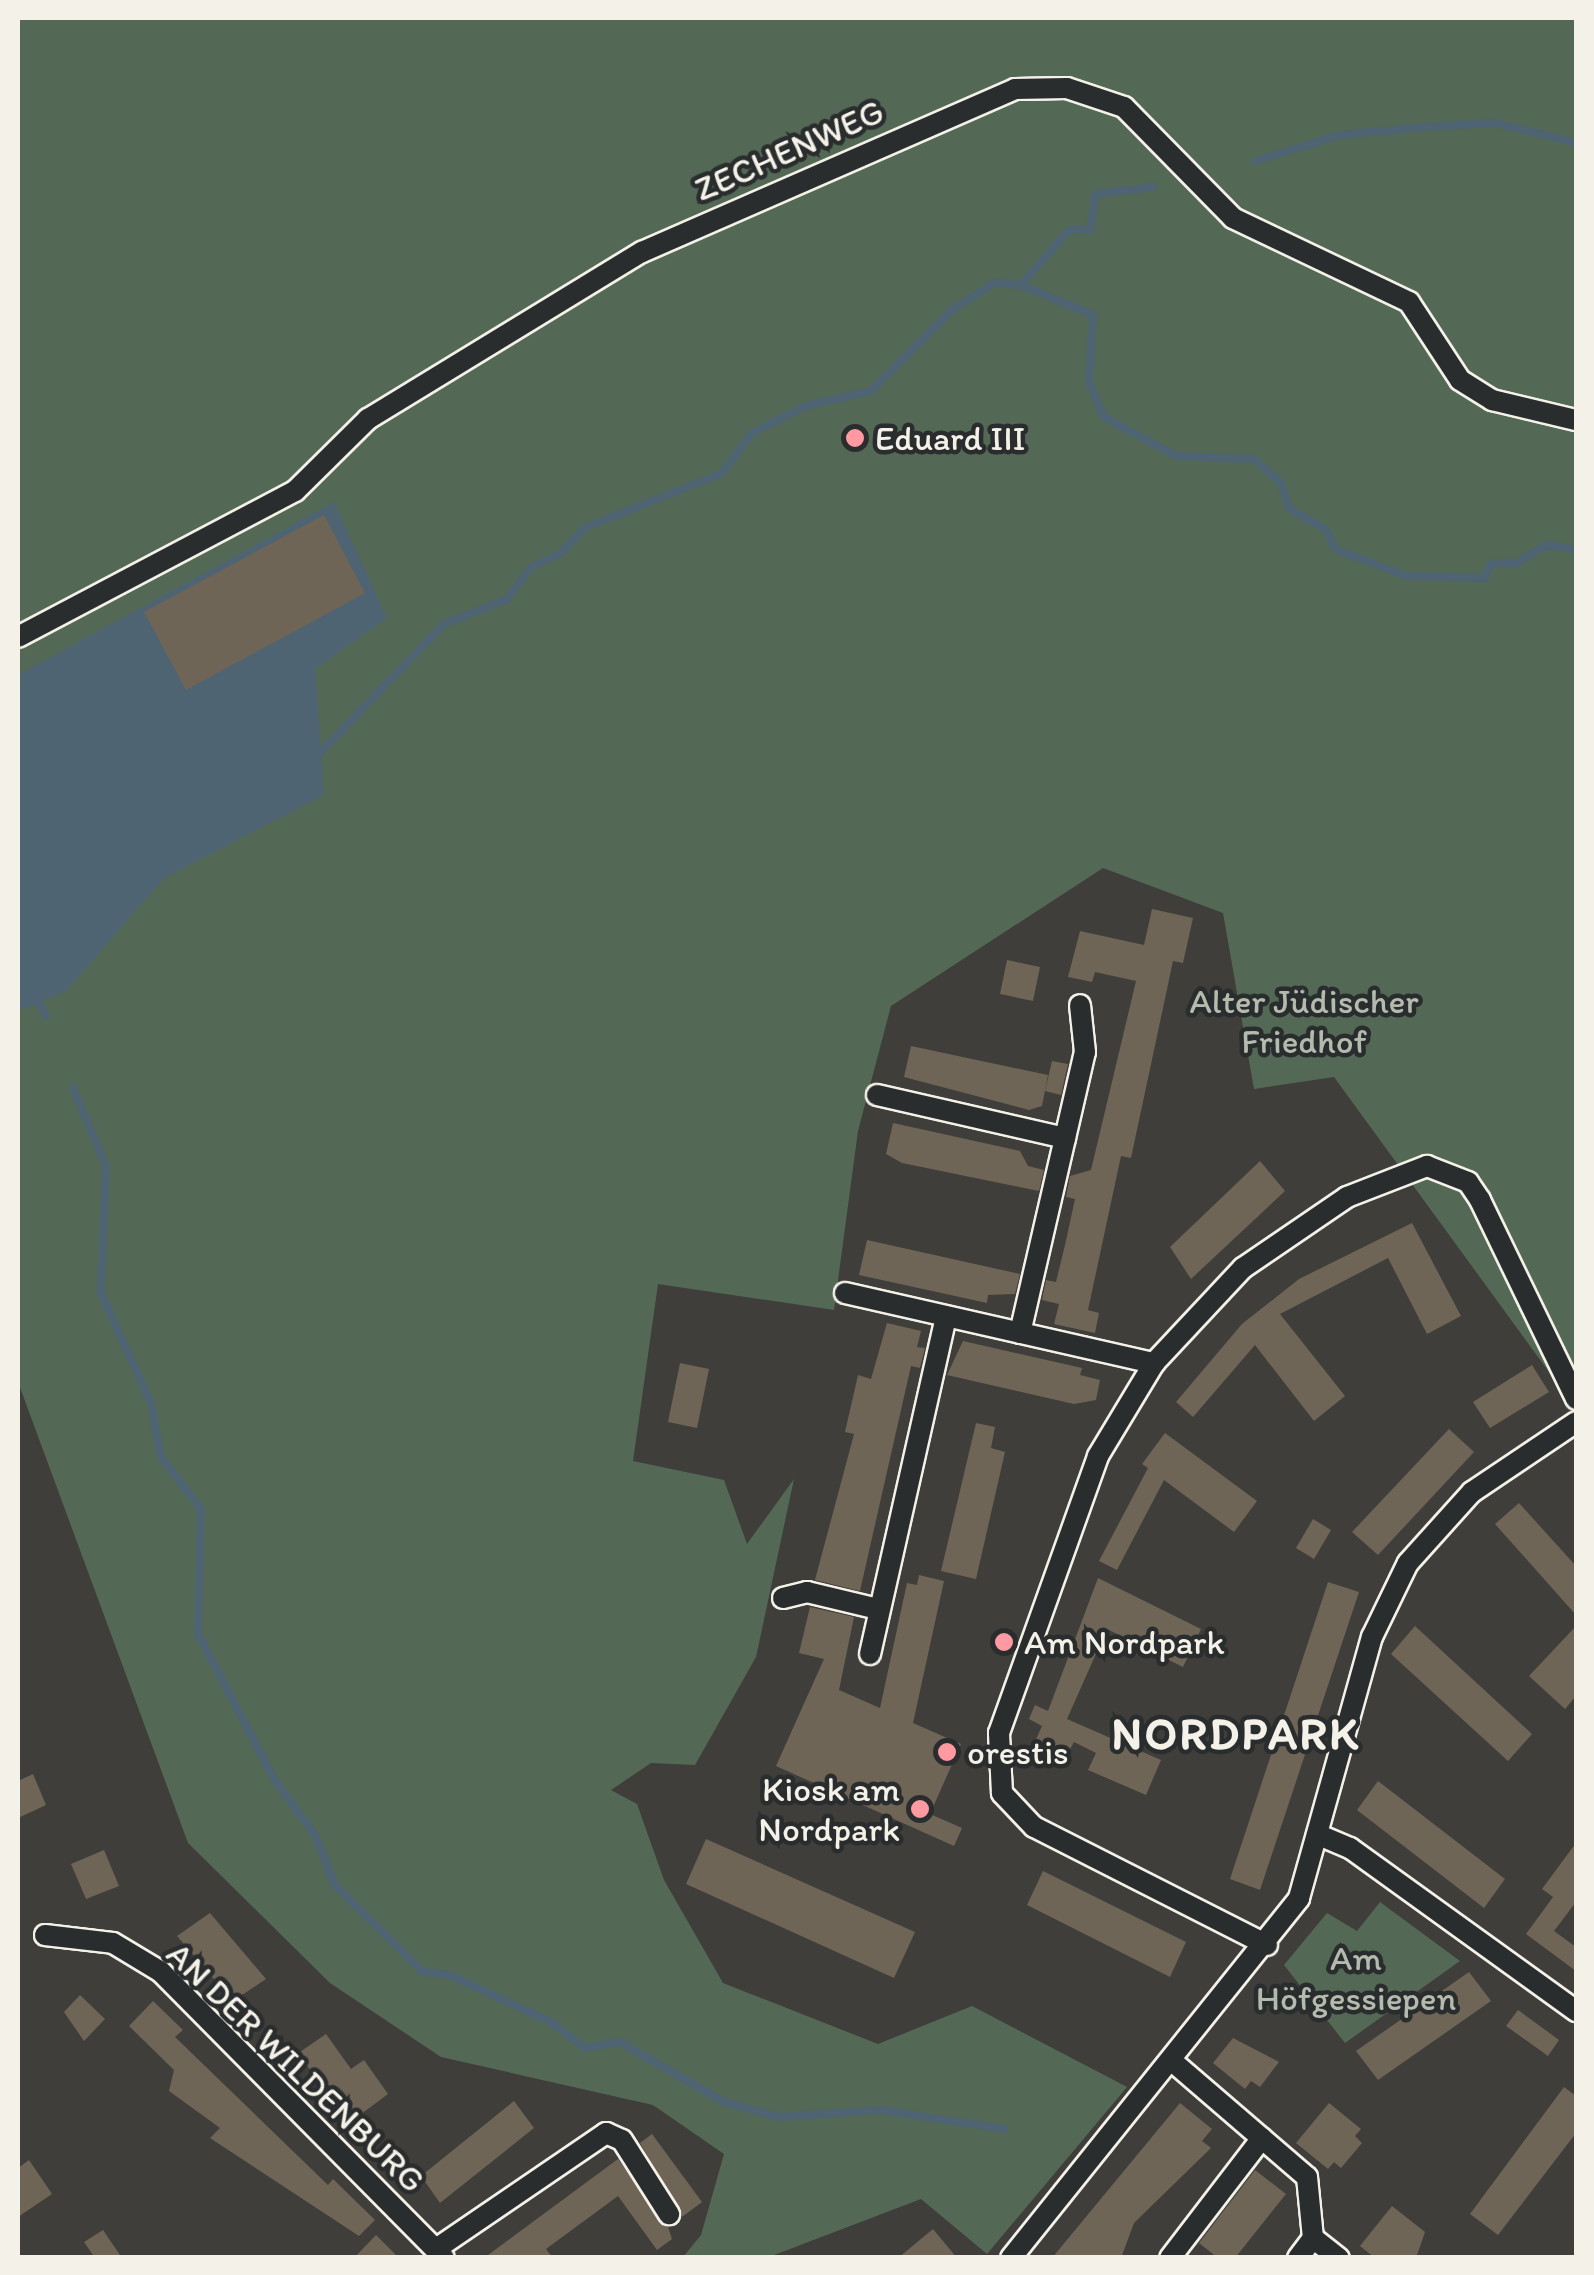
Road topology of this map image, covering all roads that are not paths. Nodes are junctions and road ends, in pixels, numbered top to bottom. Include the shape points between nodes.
1 (1576, 420) edge
2 (18, 637) edge
3 (1080, 1004) dead end
4 (877, 1095) dead end
5 (1065, 1138) junction
6 (846, 1293) dead end
7 (946, 1316) junction
8 (1020, 1333) junction
9 (1154, 1363) junction
10 (1576, 1399) edge
11 (1576, 1422) edge
12 (784, 1598) dead end
13 (878, 1609) junction
14 (870, 1654) dead end
15 (1320, 1834) junction
16 (44, 1935) dead end
17 (1268, 1945) junction
18 (1576, 2011) edge
19 (1172, 2061) junction
20 (1262, 2138) junction
21 (670, 2214) dead end
22 (1313, 2238) junction
23 (440, 2253) edge
24 (1012, 2258) edge
25 (1170, 2258) edge
26 (1298, 2258) edge
27 (1339, 2258) edge

1 - 2 street, ZECHENWEG via 1492,400 1460,380 1409,302 1233,218 1124,107 1067,88 1015,89 642,252 368,419 294,491
3 - 5 street via 1085,1052
4 - 5 street
5 - 8 street
6 - 7 street
7 - 8 street
7 - 13 street
8 - 9 street
9 - 10 street via 1243,1268 1347,1198 1427,1166 1468,1182 1480,1200
9 - 17 street via 1098,1456 999,1733 1002,1793 1034,1827
11 - 15 street via 1472,1492 1408,1563 1372,1637
12 - 13 street via 807,1592
13 - 14 street
15 - 17 street via 1299,1898
15 - 18 street via 1350,1848
16 - 23 street, AN DER WILDENBURG via 112,1943 161,1972
17 - 19 street
19 - 20 street
19 - 24 street
20 - 22 street via 1307,2177
20 - 25 street
21 - 23 street, AN DER WILDENBURG via 622,2140 606,2133
22 - 26 street
22 - 27 street

